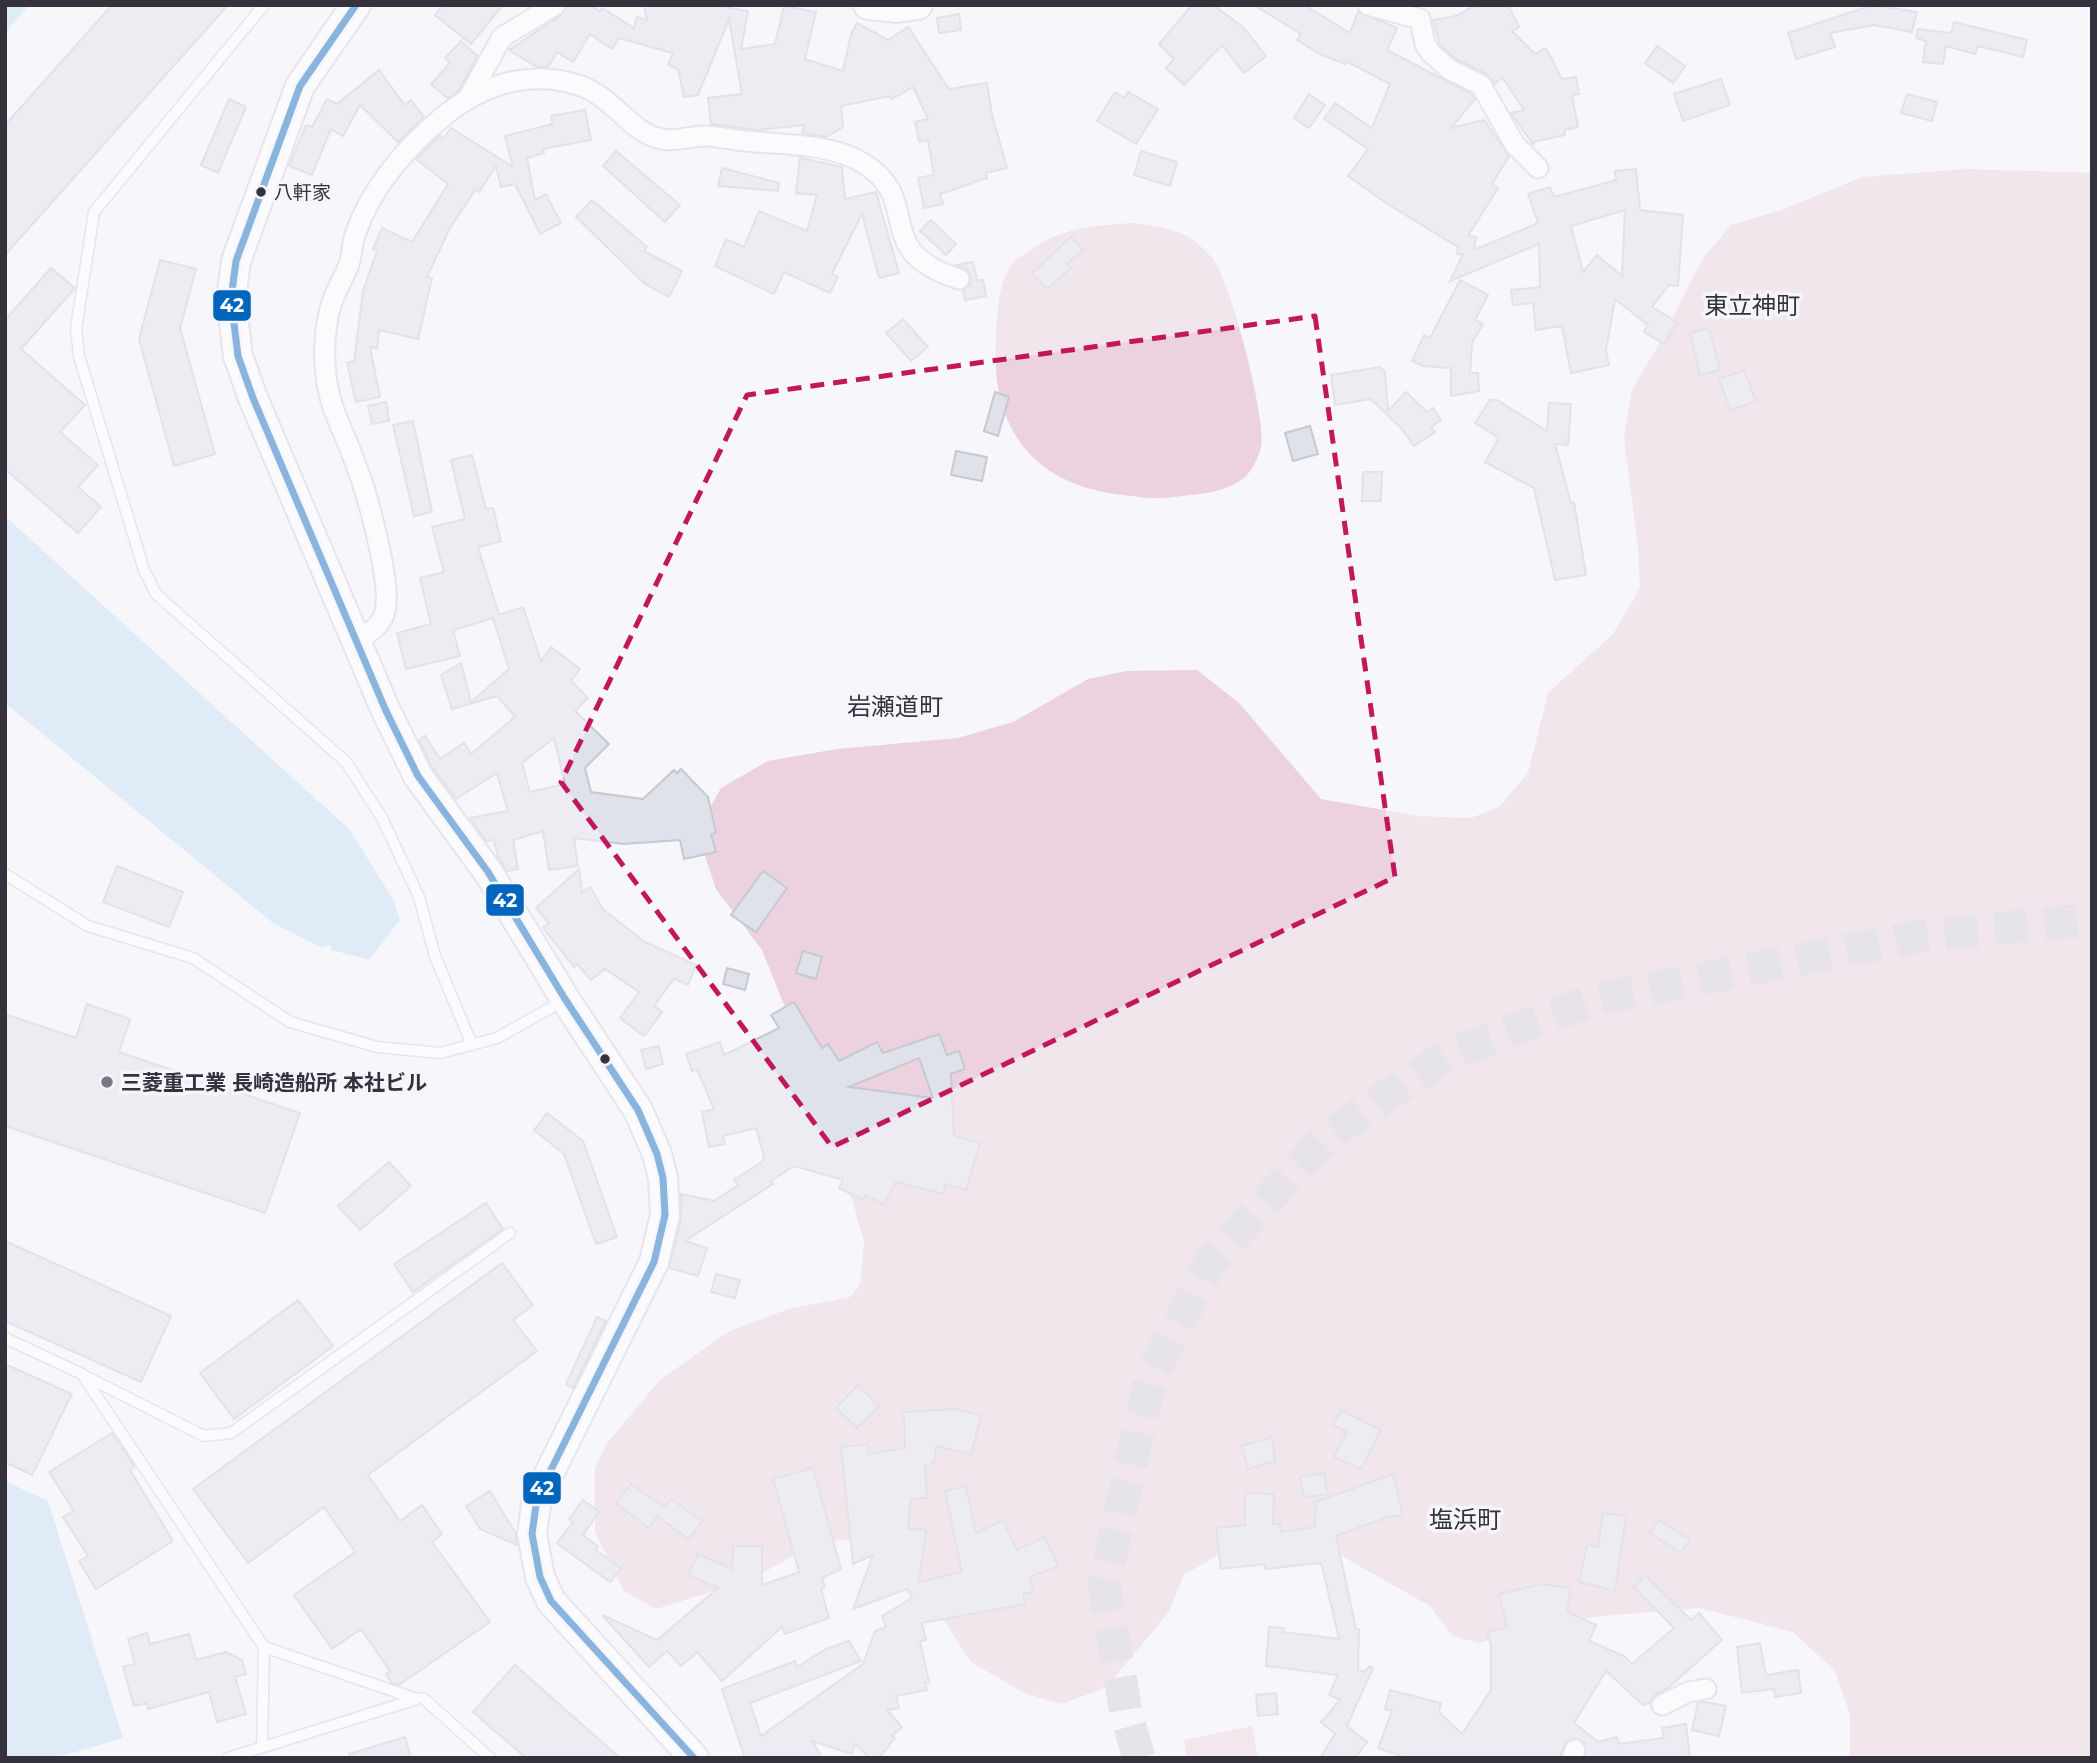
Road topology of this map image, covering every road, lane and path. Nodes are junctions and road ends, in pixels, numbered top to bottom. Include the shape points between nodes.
1 (264, 5) edge
2 (356, 5) edge
3 (555, 5) edge
4 (868, 5) edge
5 (918, 5) edge
6 (1368, 5) edge
7 (470, 95) junction
8 (1538, 168) dead end
9 (959, 279) dead end
10 (357, 641) junction
11 (5, 874) edge
12 (565, 999) junction
13 (472, 1045) junction
14 (510, 1233) dead end
15 (5, 1338) edge
16 (82, 1374) junction
17 (264, 1647) junction
18 (1706, 1689) dead end
19 (423, 1698) dead end
20 (1662, 1705) dead end
21 (262, 1747) junction
22 (228, 1758) edge
23 (489, 1758) edge
24 (694, 1758) edge

1 - 13 lane via 94,212 76,329 79,356 144,570 156,594 346,762 382,818 419,897 435,956
2 - 10 main road via 300,86 236,261 231,299 233,334 253,398
3 - 7 street via 502,37
4 - 5 main road
6 - 8 street via 1420,19 1431,53 1449,69 1481,85 1515,145
7 - 9 street via 525,79 558,80 601,94 651,136 667,140 706,136 848,156 870,168 892,191 911,253 936,272
7 - 10 street via 428,130 369,202 330,311 325,354 331,407 358,468 383,568 386,611 376,627
10 - 12 main road via 418,776 488,872
11 - 13 lane via 88,926 193,958 290,1022 377,1047 440,1053
12 - 13 lane via 497,1038
12 - 24 main road via 638,1110 660,1166 665,1215 662,1238 635,1307 537,1498 532,1534 540,1577 551,1601
14 - 16 lane via 231,1433 204,1436
15 - 16 lane
16 - 17 lane
17 - 21 lane
17 - 21 lane via 417,1699
18 - 20 street
19 - 23 lane
21 - 22 lane

